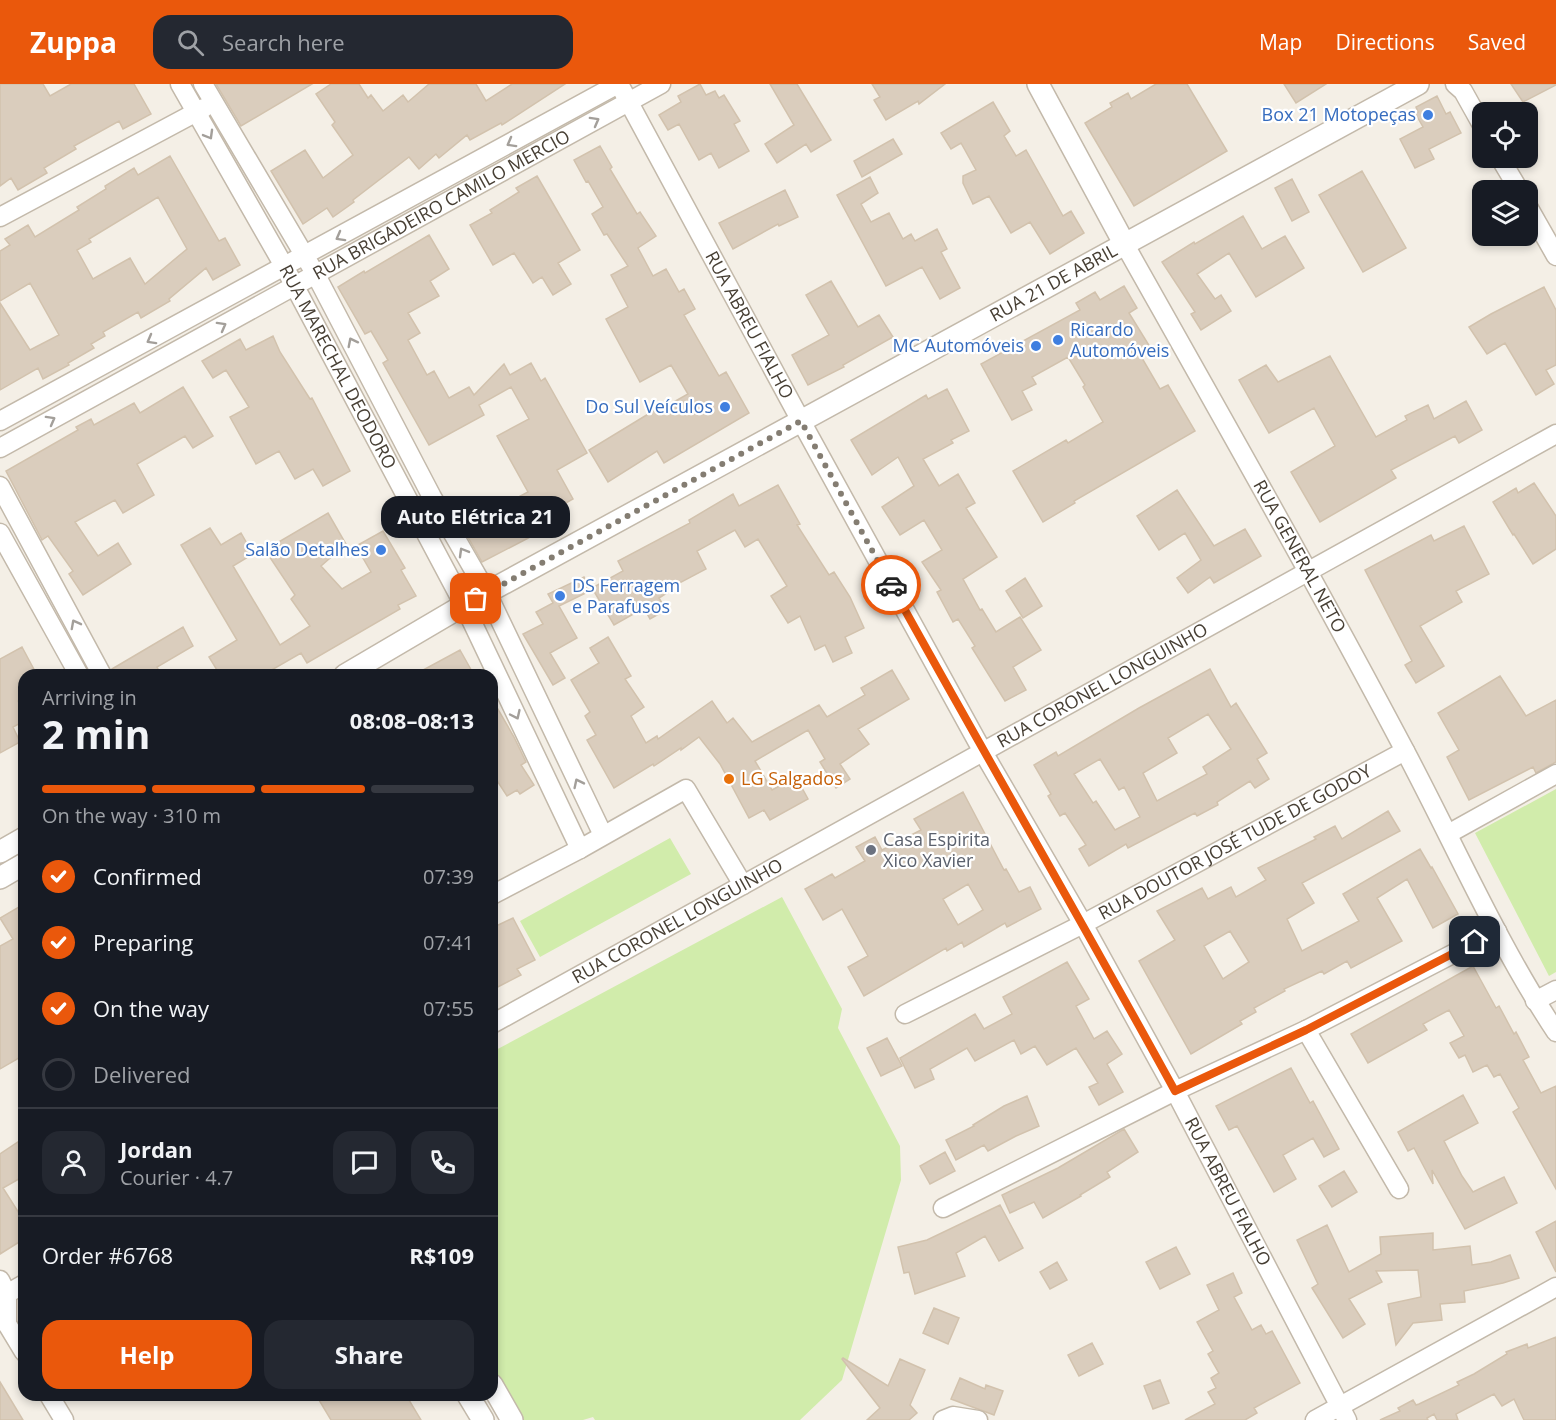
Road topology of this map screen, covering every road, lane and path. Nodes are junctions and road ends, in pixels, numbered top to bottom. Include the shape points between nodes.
1 (180, 84) edge
2 (203, 84) edge
3 (618, 84) edge
4 (661, 84) edge
5 (1038, 84) edge
6 (1418, 84) edge
7 (1460, 86) edge
8 (213, 102) junction
9 (629, 102) junction
10 (1472, 107) edge
11 (195, 112) junction
12 (480, 160) junction
13 (490, 179) junction
14 (260, 181) junction
15 (242, 192) junction
16 (0, 217) edge
17 (1538, 224) edge
18 (1125, 245) junction
19 (305, 256) junction
20 (1556, 256) edge
21 (284, 266) junction
22 (316, 275) junction
23 (294, 286) junction
24 (124, 354) junction
25 (363, 364) junction
26 (137, 372) junction
27 (342, 376) junction
28 (0, 421) edge
29 (801, 421) junction
30 (1556, 434) edge
31 (0, 448) edge
32 (0, 486) edge
33 (432, 497) junction
34 (411, 508) junction
35 (28, 538) junction
36 (4, 541) edge
37 (1309, 573) junction
38 (487, 593) junction
39 (464, 605) junction
40 (76, 669) edge
41 (99, 669) edge
42 (355, 669) edge
43 (494, 669) edge
44 (498, 677) edge
45 (1405, 751) junction
46 (983, 752) junction
47 (1556, 774) edge
48 (1448, 834) junction
49 (603, 835) junction
50 (18, 842) edge
51 (580, 849) junction
52 (0, 852) edge
53 (18, 868) edge
54 (0, 878) edge
55 (743, 885) junction
56 (498, 892) edge
57 (1083, 924) junction
58 (1497, 931) junction
59 (1556, 990) edge
60 (1535, 1001) junction
61 (905, 1014) dead end
62 (498, 1021) edge
63 (1306, 1030) junction
64 (1556, 1032) edge
65 (1175, 1091) junction
66 (1399, 1189) dead end
67 (943, 1208) dead end
68 (18, 1286) edge
69 (1556, 1287) edge
70 (2, 1291) edge
71 (4, 1322) edge
72 (18, 1343) edge
73 (498, 1397) edge
74 (53, 1401) edge
75 (472, 1401) edge
76 (1343, 1413) edge
77 (509, 1419) edge
78 (64, 1420) edge
79 (483, 1420) edge
80 (943, 1420) edge
81 (978, 1420) edge
82 (1315, 1420) edge

1 - 11 street, RUA MARECHAL DEODORO
2 - 8 street, RUA MARECHAL DEODORO
3 - 9 street, RUA ABREU FIALHO
3 -> 12 street, RUA BRIGADEIRO CAMILO MERCIO
4 - 9 street, RUA BRIGADEIRO CAMILO MERCIO
5 - 18 street, RUA GENERAL NETO
6 - 18 street, RUA 21 DE ABRIL
7 - 10 street
8 - 11 street
8 - 14 street, RUA MARECHAL DEODORO
13 -> 9 street, RUA BRIGADEIRO CAMILO MERCIO
9 - 29 street, RUA ABREU FIALHO
11 -> 15 street, RUA MARECHAL DEODORO
11 - 16 street
12 - 13 street
12 -> 19 street, RUA BRIGADEIRO CAMILO MERCIO
13 - 22 street, RUA BRIGADEIRO CAMILO MERCIO
14 - 15 street
14 - 19 street, RUA MARECHAL DEODORO
15 - 21 street, RUA MARECHAL DEODORO
17 - 20 street
18 - 29 street, RUA 21 DE ABRIL
18 - 37 street, RUA GENERAL NETO
19 - 21 street, RUA BRIGADEIRO CAMILO MERCIO
19 - 22 street, RUA MARECHAL DEODORO
21 - 23 street, RUA MARECHAL DEODORO
21 -> 24 street, RUA BRIGADEIRO CAMILO MERCIO
22 - 23 street, RUA BRIGADEIRO CAMILO MERCIO
25 -> 22 street, RUA MARECHAL DEODORO
26 -> 23 street, RUA BRIGADEIRO CAMILO MERCIO
23 - 27 street, RUA MARECHAL DEODORO
24 - 26 street
24 - 28 street, RUA BRIGADEIRO CAMILO MERCIO
25 - 27 street
25 - 33 street, RUA MARECHAL DEODORO
31 -> 26 street, RUA BRIGADEIRO CAMILO MERCIO
27 - 34 street, RUA MARECHAL DEODORO
29 - 38 street, RUA 21 DE ABRIL
29 - 46 street, RUA ABREU FIALHO
30 - 37 street, RUA CORONEL LONGUINHO
32 - 35 street
33 - 34 street
38 -> 33 street, RUA MARECHAL DEODORO
34 - 39 street, RUA MARECHAL DEODORO
35 - 36 street
41 -> 35 street
36 - 40 street
37 - 45 street, RUA GENERAL NETO
37 - 46 street, RUA CORONEL LONGUINHO
38 - 39 street, RUA 21 DE ABRIL
49 -> 38 street, RUA MARECHAL DEODORO
39 - 42 street, RUA 21 DE ABRIL
39 -> 43 street, RUA MARECHAL DEODORO
44 -> 51 street, RUA MARECHAL DEODORO
45 - 48 street, RUA GENERAL NETO
45 - 57 street, RUA DOUTOR JOSÉ TUDE DE GODOY
46 - 55 street, RUA CORONEL LONGUINHO
46 - 57 street, RUA ABREU FIALHO
47 - 48 street
48 - 58 street, RUA GENERAL NETO
49 - 51 street
49 - 55 street via 686,789
50 - 52 street
51 - 56 street
53 - 54 street
55 - 62 street, RUA CORONEL LONGUINHO
57 - 61 street, RUA DOUTOR JOSÉ TUDE DE GODOY
57 - 65 street, RUA ABREU FIALHO
58 - 60 street, RUA GENERAL NETO
58 - 63 street
59 - 60 street
60 - 64 street, RUA GENERAL NETO
63 - 65 street
63 - 66 street
65 - 67 street
65 - 76 street, RUA ABREU FIALHO
68 - 70 street
69 - 76 street
70 - 71 street
71 - 72 street
73 - 77 street
74 - 78 street
75 - 79 street
76 - 82 street
80 - 81 street via 954,1416

